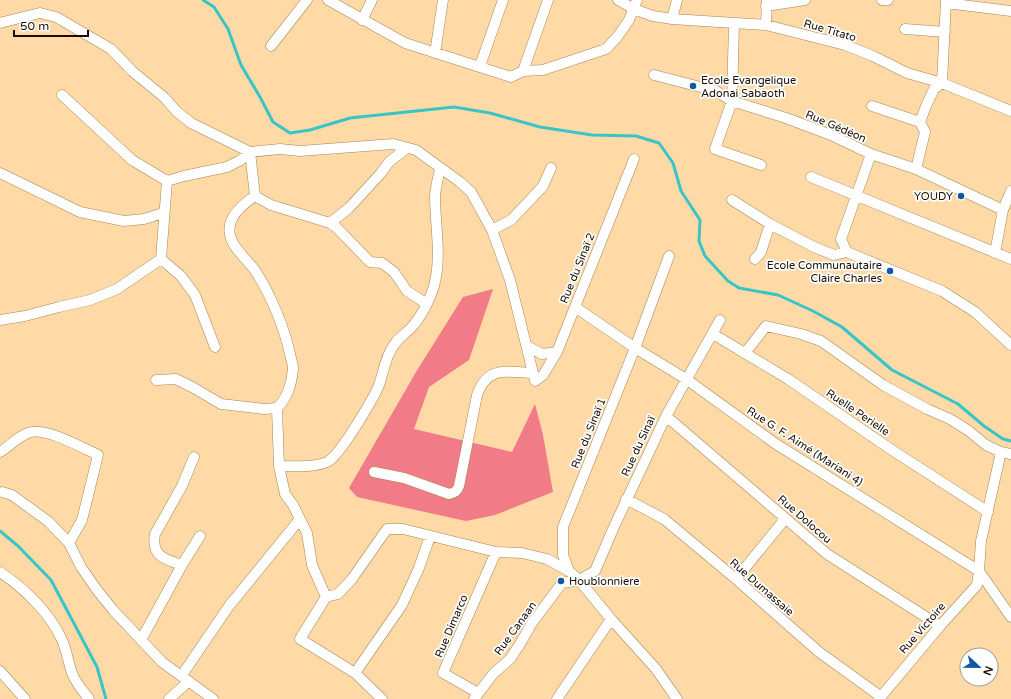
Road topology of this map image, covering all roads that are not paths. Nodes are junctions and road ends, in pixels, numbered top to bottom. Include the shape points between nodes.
1 (307, 0) edge
2 (328, 0) edge
3 (372, 0) edge
4 (443, 0) edge
5 (503, 0) edge
6 (548, 0) edge
7 (618, 0) edge
8 (677, 0) edge
9 (805, 0) edge
10 (882, 0) edge
11 (888, 0) edge
12 (946, 2) edge
13 (767, 3) edge
14 (635, 4) edge
15 (1011, 11) edge
16 (672, 19) junction
17 (362, 20) junction
18 (0, 22) edge
19 (734, 23) junction
20 (766, 25) junction
21 (905, 29) dead end
22 (945, 32) junction
23 (271, 46) dead end
24 (435, 52) junction
25 (480, 66) junction
26 (523, 71) junction
27 (654, 76) dead end
28 (942, 83) junction
29 (62, 95) dead end
30 (732, 101) junction
31 (872, 106) dead end
32 (1011, 111) edge
33 (920, 122) junction
34 (407, 148) junction
35 (250, 152) junction
36 (871, 154) junction
37 (634, 159) dead end
38 (761, 165) dead end
39 (440, 168) junction
40 (551, 168) dead end
41 (916, 169) junction
42 (0, 173) edge
43 (811, 177) dead end
44 (167, 181) junction
45 (1011, 190) edge
46 (255, 196) junction
47 (856, 196) junction
48 (732, 200) dead end
49 (1003, 210) junction
50 (163, 213) junction
51 (330, 223) junction
52 (770, 224) junction
53 (492, 230) junction
54 (847, 252) junction
55 (995, 253) junction
56 (669, 256) dead end
57 (161, 259) junction
58 (1011, 259) edge
59 (755, 260) dead end
60 (427, 304) junction
61 (575, 307) junction
62 (0, 320) edge
63 (720, 320) dead end
64 (713, 334) junction
65 (1011, 345) edge
66 (215, 346) dead end
67 (527, 346) junction
68 (635, 348) junction
69 (557, 352) junction
70 (745, 353) junction
71 (534, 377) junction
72 (686, 379) junction
73 (156, 380) dead end
74 (277, 408) junction
75 (666, 416) junction
76 (0, 452) edge
77 (1006, 453) edge
78 (194, 456) dead end
79 (279, 466) junction
80 (374, 472) dead end
81 (2, 492) dead end
82 (626, 499) junction
83 (988, 512) junction
84 (300, 519) junction
85 (785, 519) junction
86 (200, 536) dead end
87 (430, 536) junction
88 (69, 543) junction
89 (496, 552) junction
90 (182, 565) junction
91 (569, 571) junction
92 (980, 571) junction
93 (0, 572) edge
94 (736, 579) junction
95 (579, 580) junction
96 (326, 597) junction
97 (1011, 617) edge
98 (611, 619) junction
99 (940, 626) junction
100 (141, 640) junction
101 (0, 671) edge
102 (355, 672) junction
103 (185, 678) junction
104 (476, 696) edge
105 (879, 698) edge
106 (25, 699) edge
107 (89, 699) edge
108 (169, 699) edge
109 (213, 699) edge
110 (382, 699) edge
111 (557, 699) edge
112 (677, 699) edge

1 - 23 street
2 - 17 street
3 - 17 street
4 - 24 street
5 - 25 street
6 - 26 street
7 - 14 street, Rue Titato
8 - 16 street
9 - 13 street
10 - 11 street
12 - 15 street
12 - 22 street
13 - 20 street
14 - 16 street, Rue Titato via 653,16
14 - 26 street via 629,20 606,49 543,70
16 - 19 street, Rue Titato
17 - 24 street via 405,43
18 - 35 street via 40,13 56,16 110,49 191,123
19 - 20 street, Rue Titato
19 - 30 street
20 - 28 street, Rue Titato via 845,45 907,73
21 - 22 street
22 - 28 street
24 - 25 street
25 - 26 street via 511,77
27 - 30 street, Rue Gédéon via 716,91
28 - 32 street, Rue Titato
28 - 33 street via 934,89
29 - 44 street via 132,160
30 - 36 street, Rue Gédéon via 832,135
30 - 38 street via 715,149
31 - 33 street
33 - 41 street via 925,132
34 - 35 street via 393,144
34 - 39 street via 416,150
34 - 51 street via 389,162 349,208
35 - 44 street via 227,167
35 - 46 street
36 - 41 street, Rue Gédéon
36 - 47 street
37 - 61 street, Rue du Sinaï 2
39 - 53 street via 471,192
39 - 60 street via 435,195 438,263 434,286
40 - 53 street via 542,186 511,220
41 - 49 street, Rue Gédéon
42 - 50 street via 80,212 124,221 144,219
43 - 47 street
44 - 50 street
45 - 49 street
46 - 51 street via 271,205
46 - 74 street via 237,212 230,223 230,235 234,245 263,284 288,344 293,368 289,388 283,402
47 - 54 street via 841,239
47 - 55 street
48 - 52 street
49 - 55 street
50 - 57 street
51 - 60 street via 336,226 370,262 382,263 394,272 407,291
52 - 54 street via 834,255
52 - 59 street via 761,252
53 - 67 street via 510,280
54 - 65 street via 942,291 975,312
55 - 58 street
56 - 68 street, Rue du Sinaï 1
57 - 62 street via 117,289 90,300
57 - 66 street via 181,276 195,295
60 - 79 street via 412,327 394,344 386,358 373,398 329,461 320,464
61 - 68 street, Rue G. F. Aimé (Mariani 4)
61 - 69 street, Rue du Sinaï 2
63 - 64 street, Rue du Sinaï
64 - 70 street, Ruelle Perielle
64 - 72 street, Rue du Sinaï
67 - 69 street via 542,354
67 - 71 street
68 - 72 street, Rue G. F. Aimé (Mariani 4)
68 - 91 street, Rue du Sinaï 1 via 563,527 564,555
69 - 71 street, Rue du Sinaï 2 via 543,375
70 - 77 street via 766,326 821,341 883,385 950,419 986,445
70 - 83 street, Ruelle Perielle
71 - 80 street via 501,372 492,374 480,385 459,486 454,493 449,494 404,478
72 - 75 street, Rue du Sinaï
72 - 92 street, Rue G. F. Aimé (Mariani 4) via 776,444
73 - 74 street via 176,379 221,404
74 - 79 street
75 - 82 street, Rue du Sinaï
75 - 85 street, Rue Dolocou
76 - 88 street via 30,432 46,433 98,455 82,520
77 - 83 street, Rue Victoire
78 - 90 street via 182,486 155,534 154,542 157,553 164,559
79 - 84 street via 285,494 294,505
81 - 88 street via 12,496 49,522
82 - 94 street, Rue Dumassaie via 664,519
82 - 95 street, Rue du Sinaï via 595,570
83 - 92 street, Rue Victoire via 982,541
84 - 96 street via 306,533 312,565
84 - 103 street via 229,606
85 - 94 street
85 - 99 street, Rue Dolocou via 827,554
86 - 90 street
87 - 89 street
87 - 96 street via 403,529 387,529 352,579 338,594
87 - 102 street via 402,605
88 - 100 street via 97,590
89 - 91 street via 522,553 546,559
89 - 104 street, Rue Dimarco via 443,674
90 - 100 street
91 - 95 street
92 - 97 street, Rue G. F. Aimé (Mariani 4)
92 - 99 street, Rue Victoire via 977,584
93 - 107 street via 47,614 62,639 72,674
94 - 105 street, Rue Dumassaie via 819,652
95 - 98 street
95 - 104 street, Rue Canaan via 562,583 532,623 510,659 493,674
96 - 102 street via 300,640
98 - 111 street
98 - 112 street via 656,669
99 - 105 street, Rue Victoire
100 - 103 street via 162,662
101 - 106 street
102 - 110 street
103 - 108 street
103 - 109 street

